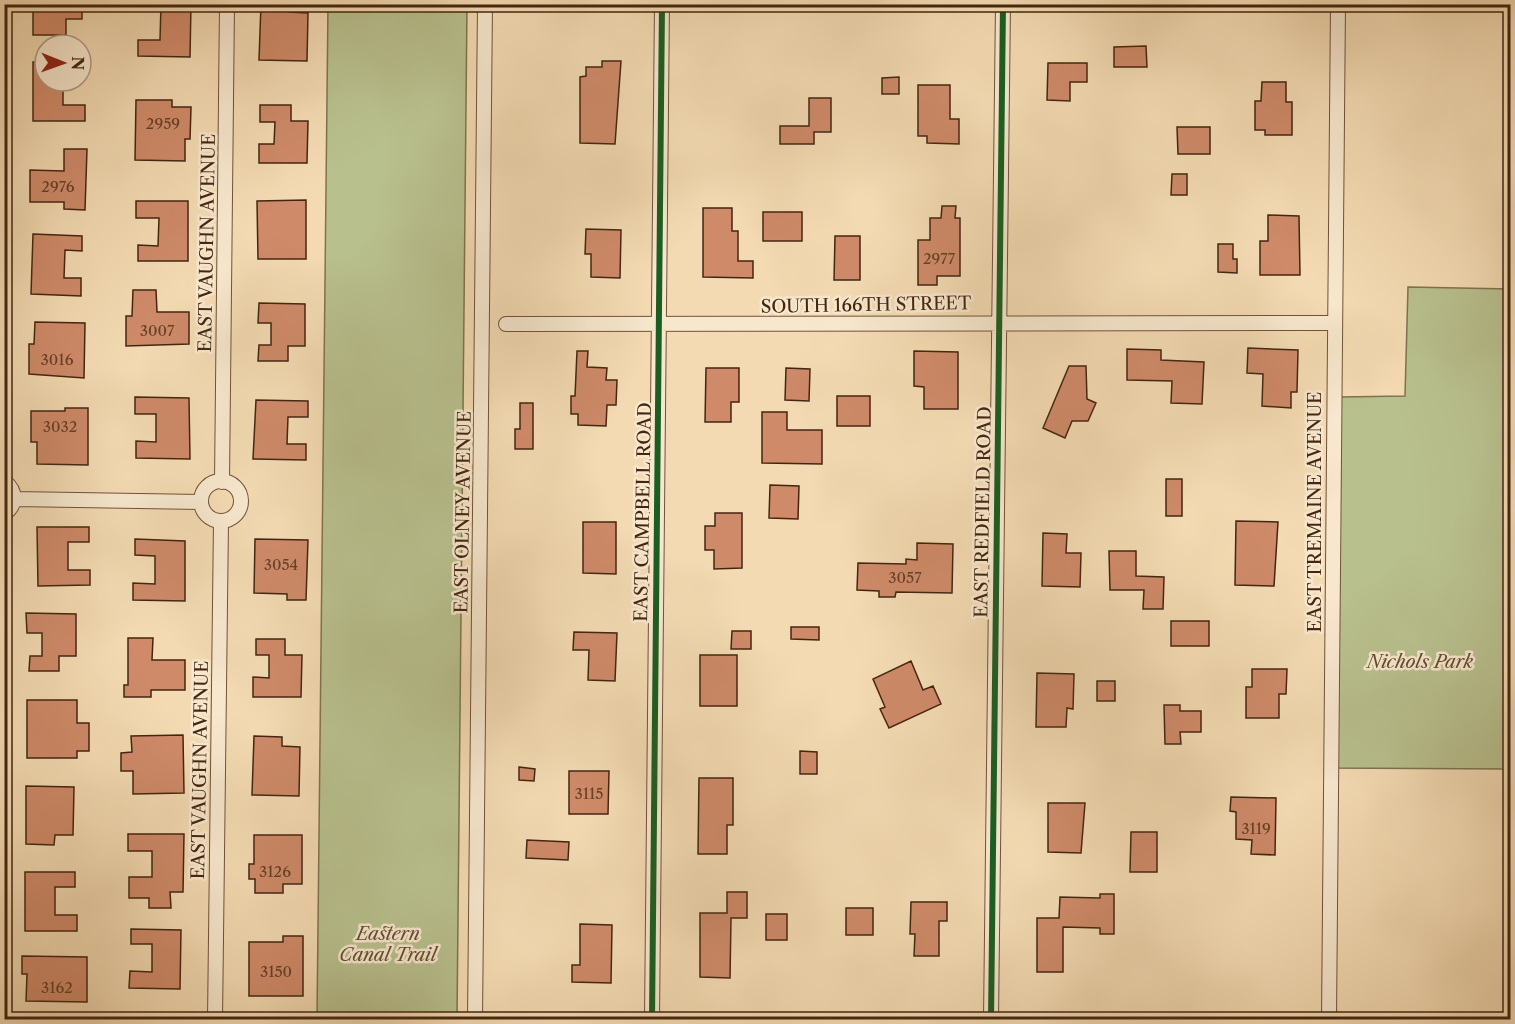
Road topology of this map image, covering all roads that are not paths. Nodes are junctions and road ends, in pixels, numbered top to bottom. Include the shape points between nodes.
1 (227, 4) edge
2 (485, 4) edge
3 (662, 4) edge
4 (1003, 4) edge
5 (1338, 4) edge
6 (1001, 322) junction
7 (1335, 323) junction
8 (506, 324) dead end
9 (660, 325) junction
10 (4, 481) edge
11 (222, 482) junction
12 (14, 499) junction
13 (201, 502) junction
14 (4, 514) edge
15 (220, 521) junction
16 (215, 1020) edge
17 (475, 1020) edge
18 (652, 1020) edge
19 (991, 1020) edge
20 (1329, 1020) edge

1 - 11 street, EAST VAUGHN AVENUE
2 - 17 street, EAST OLNEY AVENUE
3 - 9 street, EAST CAMPBELL ROAD
4 - 6 street, EAST REDFIELD ROAD
5 - 7 street, EAST TREMAINE AVENUE
6 - 7 street, SOUTH 166TH STREET
6 - 9 street, SOUTH 166TH STREET
6 - 19 street, EAST REDFIELD ROAD
7 - 20 street, EAST TREMAINE AVENUE
8 - 9 street, SOUTH 166TH STREET
9 - 18 street, EAST CAMPBELL ROAD
10 - 12 street via 11,487
11 - 13 street via 207,487
11 - 15 street via 234,487 240,505 234,515
12 - 13 street
12 - 14 street
13 - 15 street via 209,518
15 - 16 street, EAST VAUGHN AVENUE

